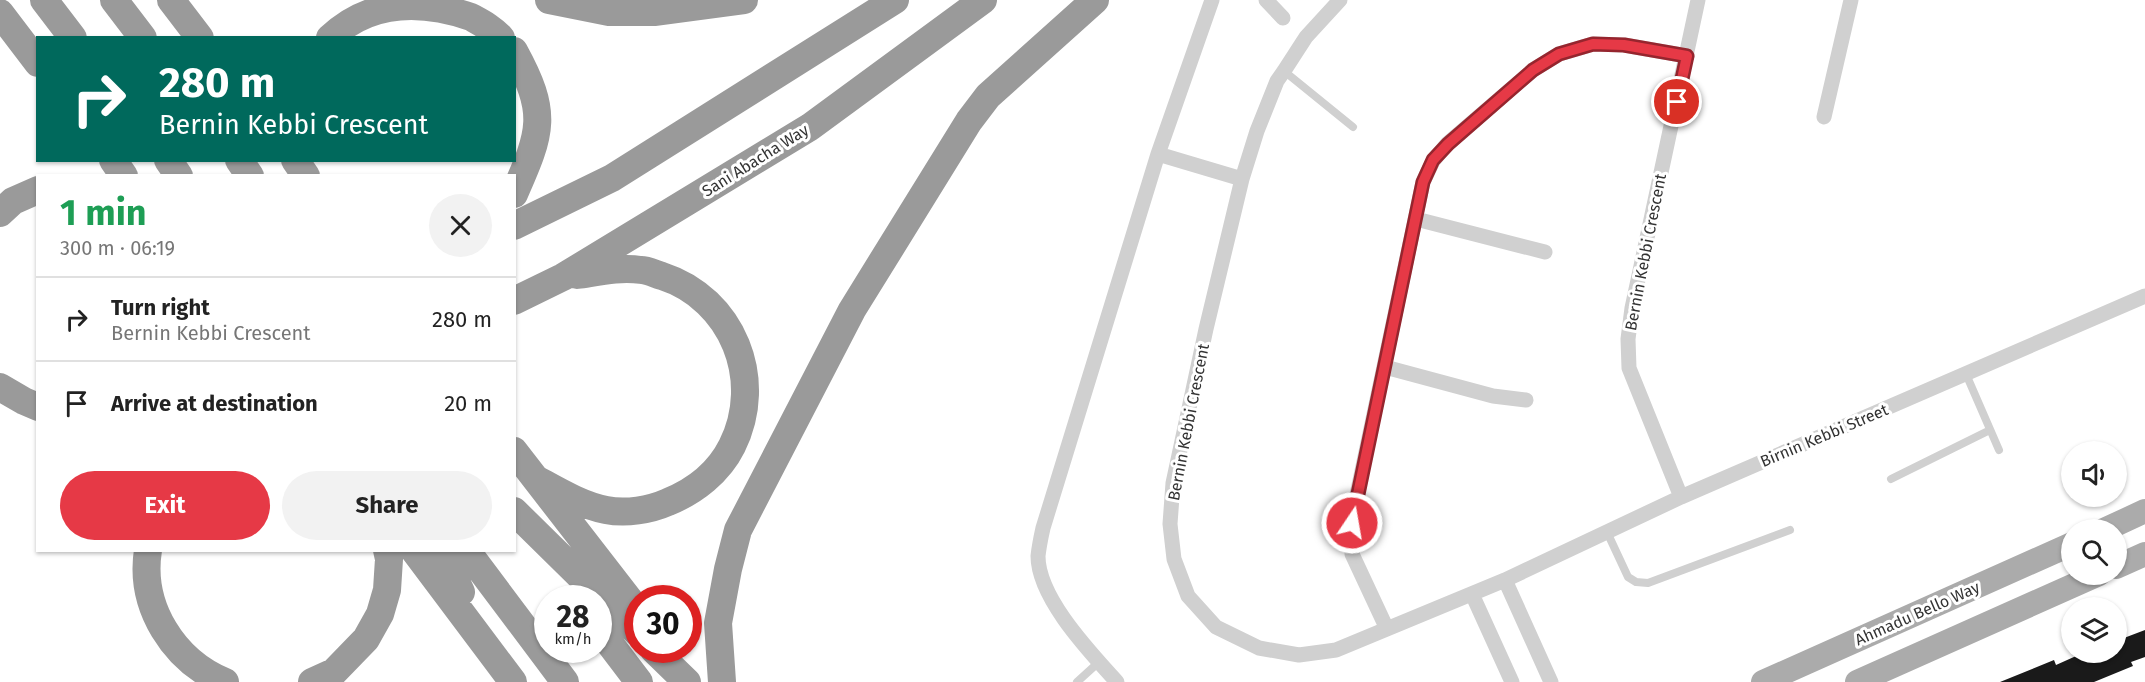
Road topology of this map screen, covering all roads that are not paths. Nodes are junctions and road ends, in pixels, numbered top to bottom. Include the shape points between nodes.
1 (44, 0) edge
2 (114, 0) edge
3 (171, 0) edge
4 (549, 0) edge
5 (744, 0) edge
6 (895, 0) edge
7 (983, 0) edge
8 (1095, 0) edge
9 (1212, 0) edge
10 (1266, 0) edge
11 (1340, 0) edge
12 (1698, 0) edge
13 (1851, 0) edge
14 (0, 13) edge
15 (1283, 18) dead end
16 (71, 36) edge
17 (141, 36) edge
18 (198, 36) edge
19 (332, 36) edge
20 (499, 36) edge
21 (516, 54) edge
22 (1687, 56) junction
23 (36, 60) edge
24 (1284, 71) junction
25 (1824, 117) dead end
26 (1353, 127) dead end
27 (1158, 154) junction
28 (1242, 179) junction
29 (516, 189) edge
30 (36, 191) edge
31 (0, 213) edge
32 (1416, 219) junction
33 (516, 225) edge
34 (1545, 252) dead end
35 (564, 277) junction
36 (2145, 296) edge
37 (516, 300) edge
38 (1385, 368) junction
39 (1966, 374) junction
40 (0, 387) edge
41 (1526, 400) dead end
42 (36, 406) edge
43 (1990, 430) junction
44 (1999, 450) dead end
45 (516, 454) edge
46 (536, 479) junction
47 (1891, 479) dead end
48 (1682, 497) junction
49 (2145, 511) edge
50 (516, 513) edge
51 (516, 519) edge
52 (2127, 519) edge
53 (1790, 530) dead end
54 (1607, 532) junction
55 (2061, 549) edge
56 (148, 552) edge
57 (387, 552) edge
58 (416, 552) edge
59 (442, 552) edge
60 (468, 552) edge
61 (2145, 554) edge
62 (2127, 562) edge
63 (1505, 580) junction
64 (566, 585) edge
65 (2074, 585) edge
66 (624, 593) edge
67 (1472, 594) junction
68 (624, 619) edge
69 (1387, 629) junction
70 (612, 646) edge
71 (490, 650) junction
72 (1099, 662) junction
73 (667, 663) edge
74 (677, 663) edge
75 (225, 682) edge
76 (312, 682) edge
77 (513, 682) edge
78 (565, 682) edge
79 (639, 682) edge
80 (687, 682) edge
81 (692, 682) edge
82 (722, 682) edge
83 (1077, 682) edge
84 (1117, 682) edge
85 (1512, 682) edge
86 (1551, 682) edge
87 (1763, 682) edge
88 (1857, 682) edge

1 - 16 highway
2 - 17 highway
3 - 18 highway
4 - 5 highway via 609,12 654,12
6 - 33 highway via 612,178
7 - 35 highway, Sani Abacha Way via 810,127
8 - 82 highway via 981,104 852,310 738,530 718,623
9 - 27 street
10 - 15 street
11 - 24 street, Bernin Kebbi Crescent via 1306,37
12 - 22 street, Bernin Kebbi Crescent
13 - 25 street
14 - 23 highway
19 - 20 highway via 345,23 375,7 418,0 454,8 493,28
21 - 29 highway via 530,79 538,110 537,135
22 - 32 street via 1593,44 1559,54 1533,70 1433,160 1423,182
22 - 48 street, Bernin Kebbi Crescent via 1628,339 1629,368
24 - 26 lane
24 - 28 street, Bernin Kebbi Crescent via 1257,131
27 - 28 street
27 - 72 street via 1043,528 1038,557 1053,604
28 - 69 street, Bernin Kebbi Crescent via 1173,483 1170,524 1174,558 1188,596 1216,627 1259,648 1299,655 1336,650
30 - 31 highway via 13,201
32 - 34 street
32 - 38 street
35 - 37 highway, Sani Abacha Way
35 - 46 highway via 620,268 643,270 681,282 704,297 731,332 745,390 731,448 708,477 687,494 656,507 608,510 581,503
36 - 39 street, Birnin Kebbi Street
38 - 41 street via 1493,396
38 - 69 street via 1352,523 1352,554
39 - 43 lane
39 - 48 street, Birnin Kebbi Street
40 - 42 highway
43 - 44 lane
43 - 47 lane
45 - 46 highway
46 - 66 highway
48 - 54 street, Birnin Kebbi Street
49 - 52 main road
50 - 68 highway
51 - 64 highway
53 - 54 lane via 1648,583 1628,577
54 - 63 street, Birnin Kebbi Street
55 - 87 main road, Ahmadu Bello Way
56 - 75 highway via 147,582 168,638 187,660
57 - 76 highway via 387,590 380,614 366,639 334,672
58 - 71 highway
59 - 71 highway
60 - 78 highway
61 - 62 main road
63 - 67 street, Bernin Kebbi Crescent
63 - 86 street
65 - 88 main road
67 - 69 street, Bernin Kebbi Crescent
67 - 85 street
70 - 79 highway
71 - 77 highway
72 - 83 lane
72 - 84 street
73 - 80 highway
74 - 81 highway

